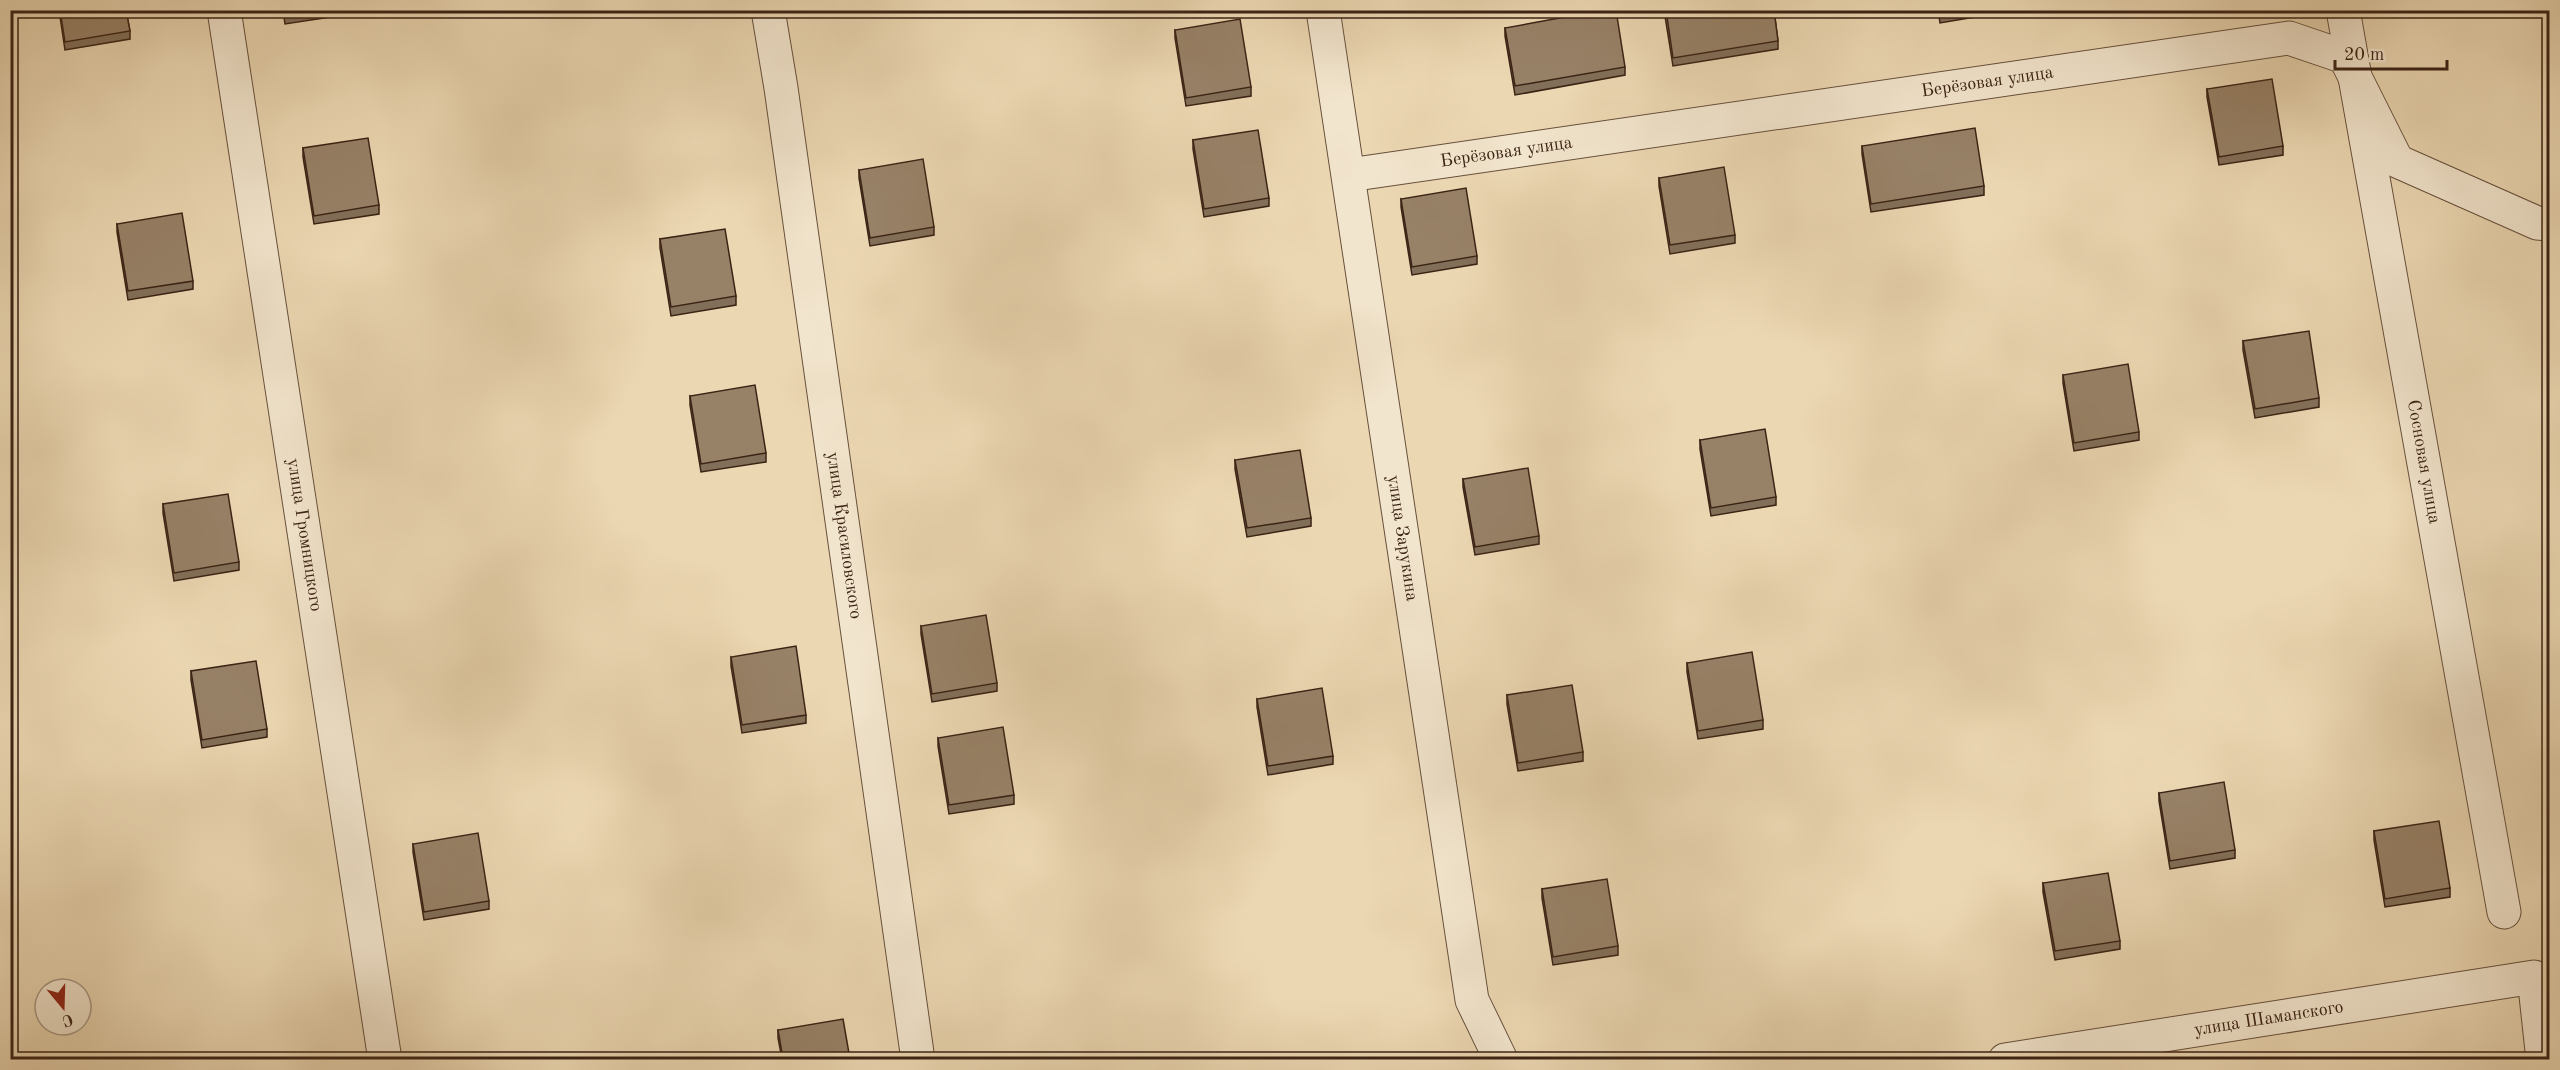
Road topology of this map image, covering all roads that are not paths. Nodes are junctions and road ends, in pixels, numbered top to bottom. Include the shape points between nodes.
1 (224, 10) edge
2 (768, 10) edge
3 (1323, 10) edge
4 (2343, 10) edge
5 (1349, 175) junction
6 (2550, 224) edge
7 (2504, 912) dead end
8 (385, 1059) edge
9 (918, 1059) edge
10 (1501, 1059) edge
11 (2005, 1059) edge
12 (2543, 1059) edge

1 - 8 street, улица Громницкого
2 - 9 street, улица Красиловского
3 - 5 street, улица Зарукина
4 - 7 street, Сосновая улица
5 - 6 street, Берёзовая улица via 2289,38 2345,57 2397,161 2537,223
5 - 10 street, улица Зарукина via 1472,1000
11 - 12 street, улица Шаманского via 2534,977

